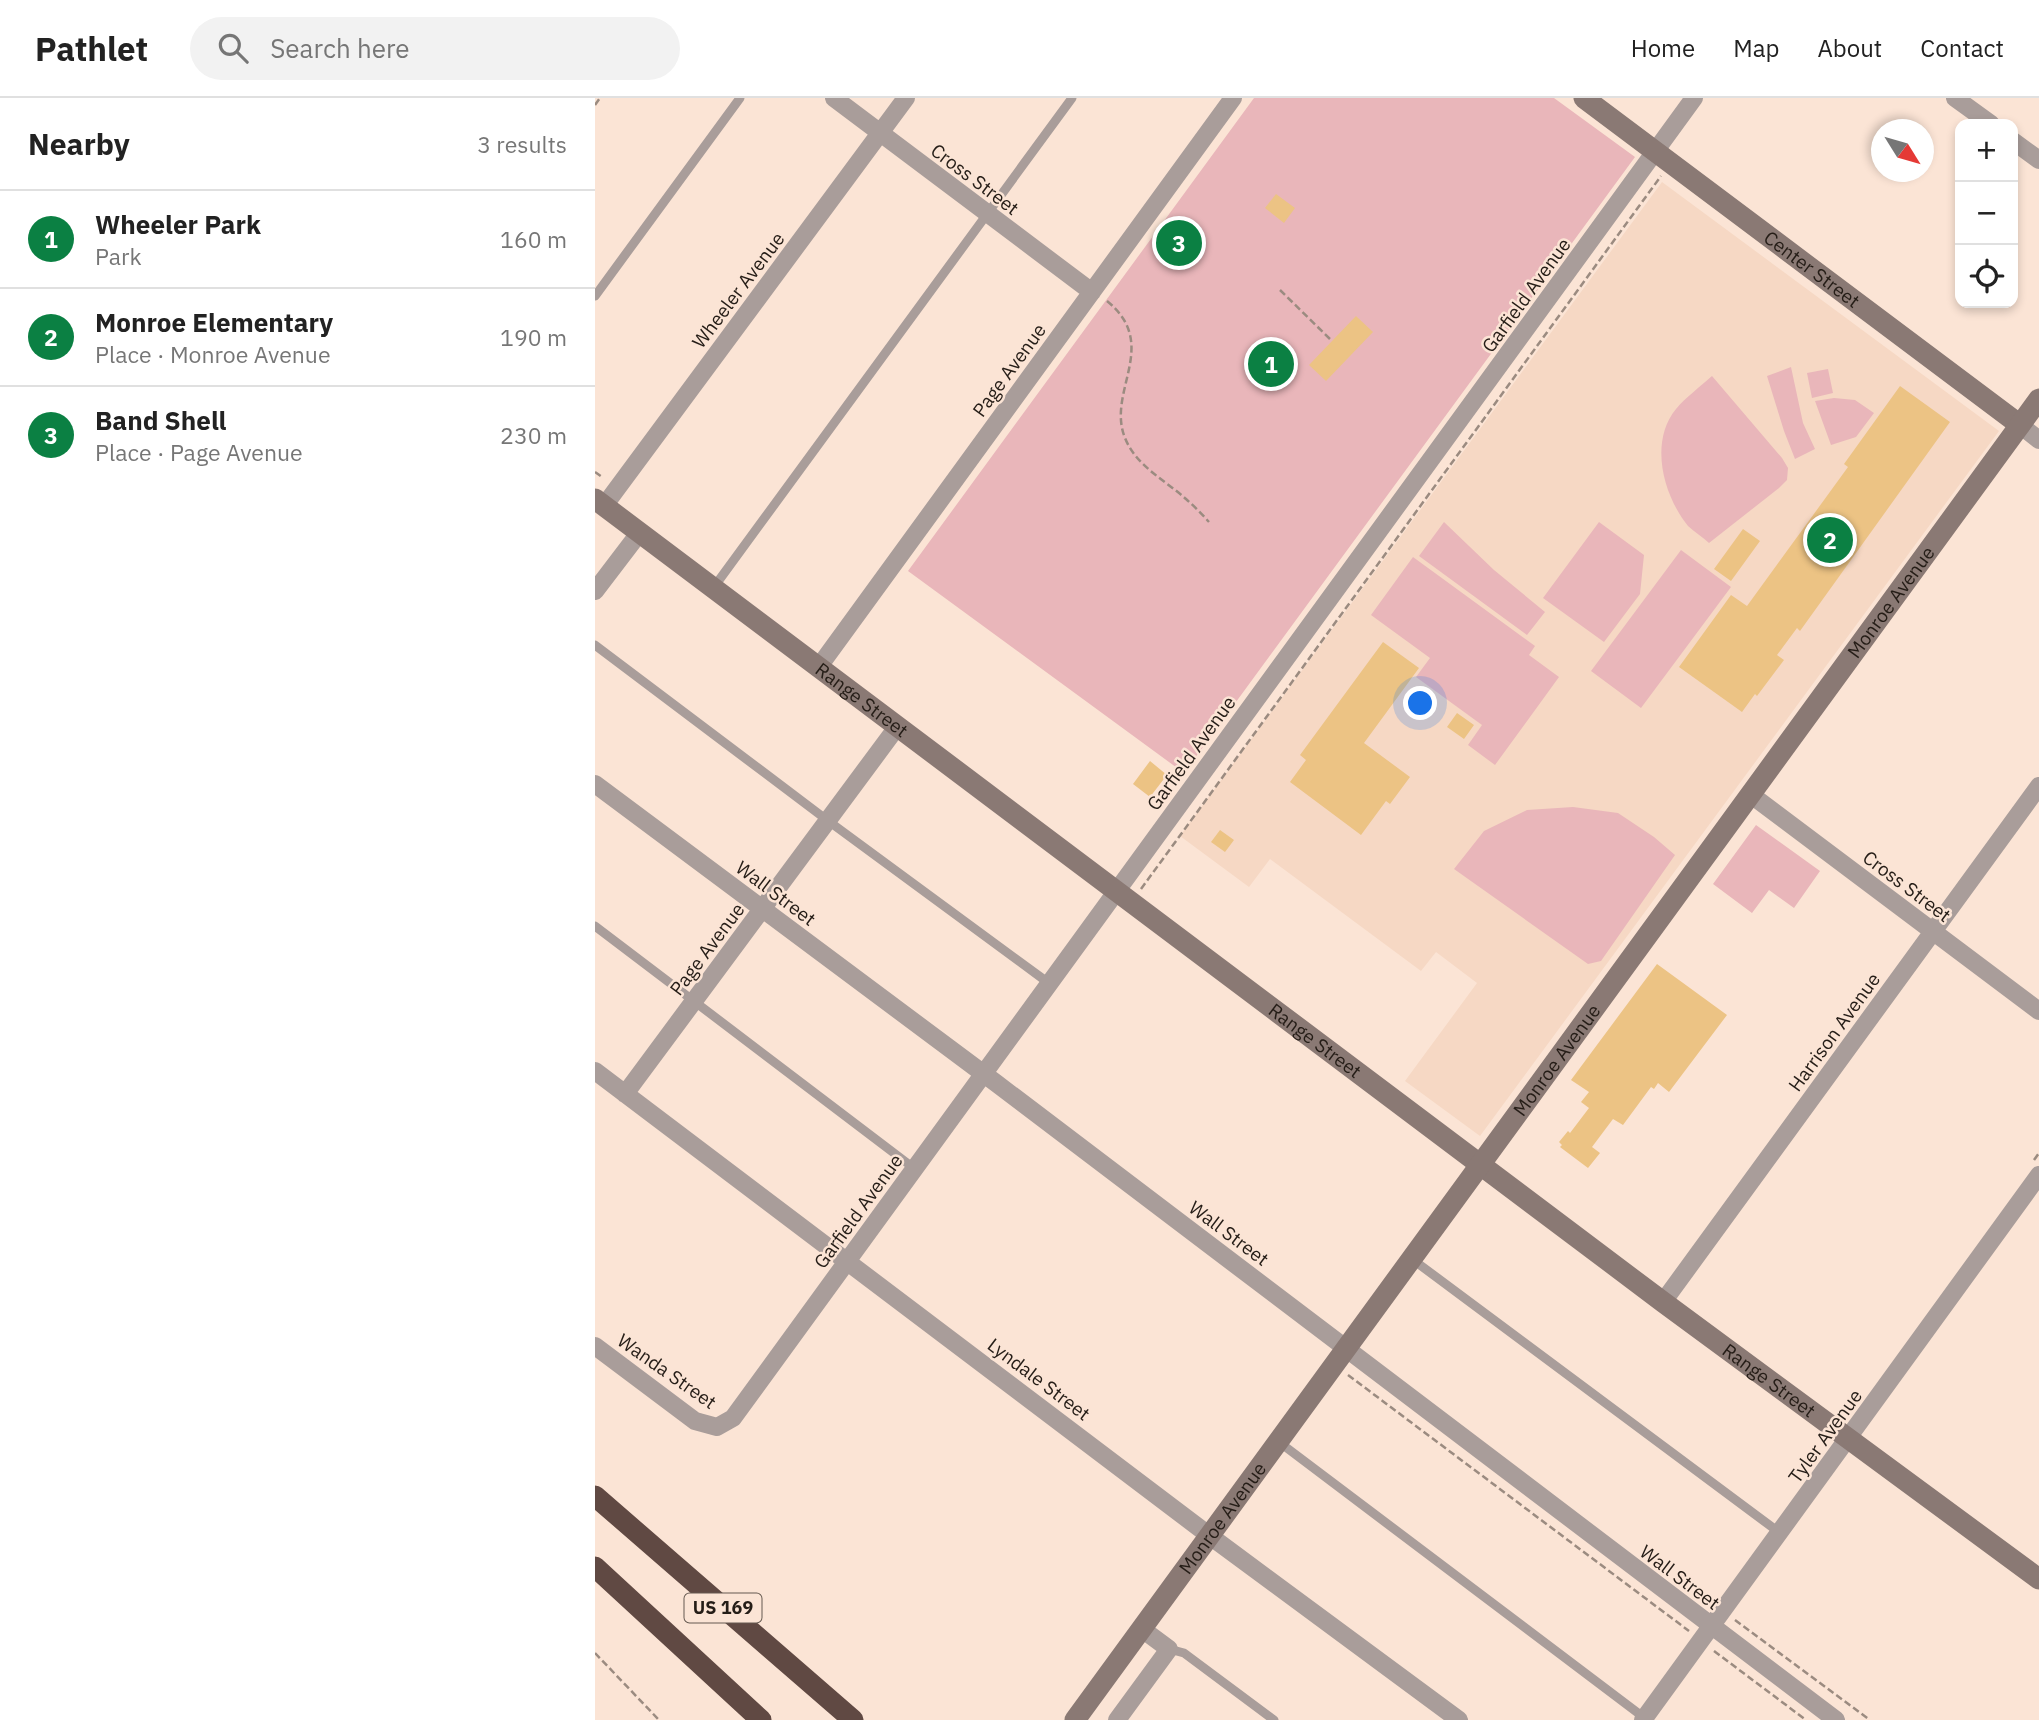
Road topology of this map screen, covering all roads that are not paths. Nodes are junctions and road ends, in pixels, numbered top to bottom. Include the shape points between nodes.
1 (740, 98) edge
2 (834, 98) edge
3 (906, 98) edge
4 (1072, 98) edge
5 (1233, 98) edge
6 (1584, 98) edge
7 (1694, 98) edge
8 (1955, 98) edge
9 (1984, 119) edge
10 (881, 134) junction
11 (2018, 145) edge
12 (1663, 158) junction
13 (2039, 160) edge
14 (988, 214) junction
15 (595, 296) edge
16 (1099, 297) junction
17 (2039, 399) edge
18 (2020, 425) junction
19 (2039, 440) edge
20 (599, 503) edge
21 (639, 532) junction
22 (713, 588) junction
23 (595, 591) edge
24 (595, 645) edge
25 (818, 668) junction
26 (897, 727) junction
27 (595, 783) edge
28 (2039, 786) edge
29 (1750, 794) junction
30 (827, 820) junction
31 (1122, 897) junction
32 (763, 909) junction
33 (595, 926) edge
34 (1933, 932) junction
35 (1050, 984) junction
36 (694, 1001) junction
37 (2039, 1011) edge
38 (595, 1071) edge
39 (984, 1074) junction
40 (625, 1094) junction
41 (1481, 1164) junction
42 (915, 1169) junction
43 (2039, 1175) edge
44 (1412, 1259) junction
45 (848, 1260) junction
46 (1663, 1302) junction
47 (595, 1346) edge
48 (1343, 1354) junction
49 (717, 1427) joint
50 (1849, 1439) junction
51 (1279, 1442) junction
52 (599, 1498) edge
53 (1780, 1533) junction
54 (1210, 1536) junction
55 (595, 1567) edge
56 (2037, 1574) edge
57 (1717, 1620) junction
58 (1142, 1629) junction
59 (1169, 1649) junction
60 (1645, 1719) edge
61 (761, 1720) edge
62 (853, 1720) edge
63 (1075, 1720) edge
64 (1117, 1720) edge
65 (1274, 1720) edge
66 (1459, 1720) edge
67 (1836, 1720) edge

1 - 15 lane
2 - 10 street, Cross Street
3 - 10 street, Wheeler Avenue
4 - 14 lane
5 - 16 street, Page Avenue
6 - 12 street, Center Street
7 - 12 street, Garfield Avenue
8 - 9 street
10 - 14 street, Cross Street
10 - 20 street, Wheeler Avenue
11 - 13 street
12 - 18 street, Center Street
12 - 31 street, Garfield Avenue
14 - 16 street, Cross Street
14 - 22 lane
16 - 25 street, Page Avenue
17 - 18 street, Monroe Avenue
18 - 19 street, Center Street
18 - 29 street, Monroe Avenue
20 - 21 street, Range Street
21 - 22 street, Range Street
21 - 23 street
22 - 25 street, Range Street
24 - 30 lane
25 - 26 street, Range Street
26 - 30 street, Page Avenue
26 - 31 street, Range Street
27 - 32 street, Wall Street
28 - 34 street, Harrison Avenue
29 - 34 street, Cross Street
29 - 41 street, Monroe Avenue
30 - 32 street, Page Avenue
30 - 35 lane
31 - 35 street, Garfield Avenue
31 - 41 street, Range Street
32 - 36 street, Page Avenue
32 - 39 street, Wall Street
33 - 36 lane
34 - 37 street, Cross Street
34 - 46 street, Harrison Avenue
35 - 39 street, Garfield Avenue
36 - 40 street, Page Avenue
36 - 42 lane
38 - 40 street, Lyndale Street
39 - 42 street, Garfield Avenue
39 - 48 street, Wall Street
40 - 45 street, Lyndale Street
41 - 44 street, Monroe Avenue
41 - 46 street, Range Street
42 - 45 street, Garfield Avenue
43 - 50 street, Tyler Avenue
44 - 48 street, Monroe Avenue
44 - 53 lane
45 - 49 street, Garfield Avenue via 733,1418
45 - 54 street, Lyndale Street
46 - 50 street, Range Street
47 - 49 street, Wanda Street via 695,1420
48 - 51 street, Monroe Avenue
48 - 57 street, Wall Street
50 - 53 street, Tyler Avenue
50 - 56 street, Range Street
51 - 54 street, Monroe Avenue
51 - 60 lane
52 - 62 highway, US 169
53 - 57 street, Tyler Avenue
54 - 58 street, Monroe Avenue
54 - 66 street, Lyndale Street
55 - 61 highway, US 169
57 - 60 street, Tyler Avenue
57 - 67 street, Wall Street
58 - 59 street
58 - 63 street, Monroe Avenue
59 - 64 street
59 - 65 lane via 1184,1653

